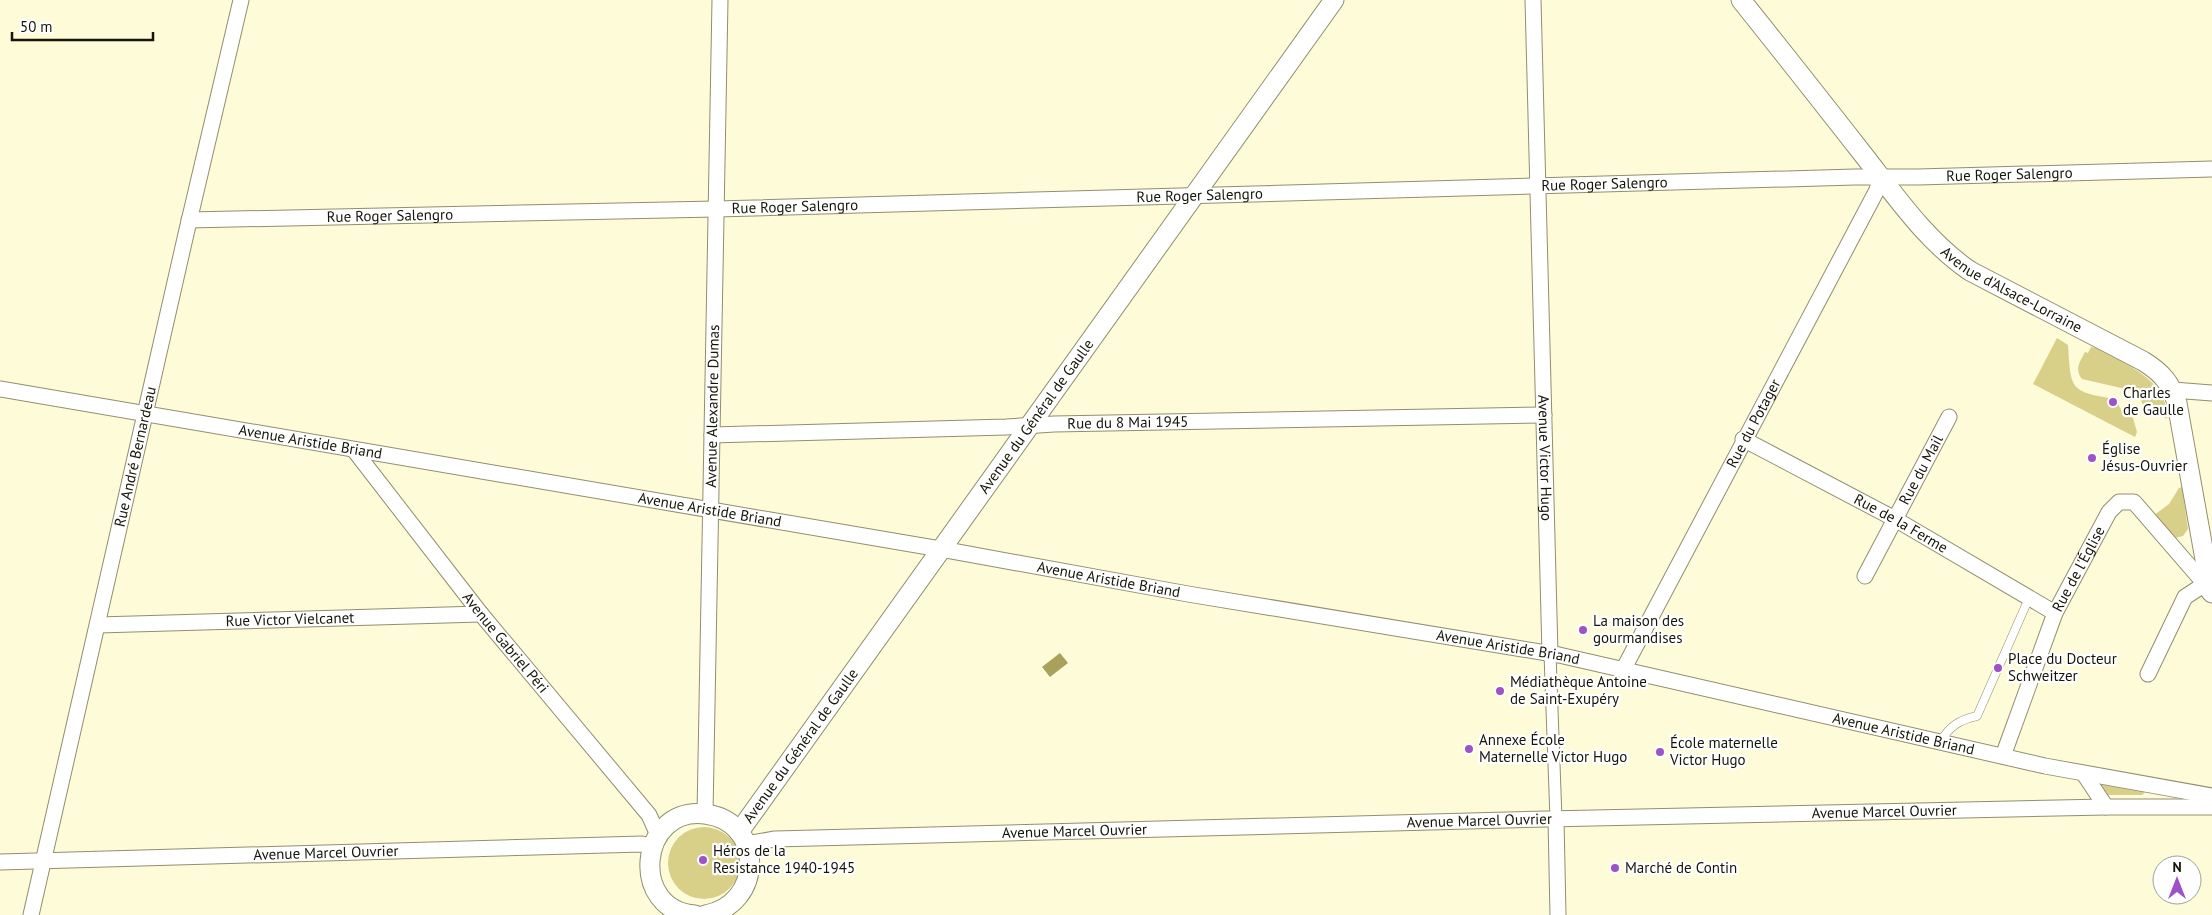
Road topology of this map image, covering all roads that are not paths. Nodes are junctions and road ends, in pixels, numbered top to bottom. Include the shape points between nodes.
1 (241, 0) edge
2 (720, 0) edge
3 (1334, 0) edge
4 (1533, 0) edge
5 (1741, 0) edge
6 (2212, 169) edge
7 (1880, 177) junction
8 (1538, 187) junction
9 (1195, 195) junction
10 (716, 209) junction
11 (189, 220) junction
12 (0, 389) edge
13 (2173, 390) junction
14 (2212, 393) edge
15 (145, 415) junction
16 (1544, 415) junction
17 (1949, 417) dead end
18 (1030, 426) junction
19 (712, 435) junction
20 (1743, 439) junction
21 (354, 450) junction
22 (710, 510) junction
23 (1895, 519) junction
24 (941, 550) junction
25 (1865, 576) dead end
26 (2208, 589) edge
27 (2028, 598) junction
28 (2055, 613) junction
29 (482, 614) junction
30 (98, 625) junction
31 (1550, 654) junction
32 (1623, 670) junction
33 (2148, 674) dead end
34 (1940, 742) junction
35 (2003, 756) junction
36 (2084, 774) junction
37 (2212, 796) edge
38 (2106, 807) junction
39 (2212, 807) edge
40 (705, 814) junction
41 (1556, 819) junction
42 (743, 838) junction
43 (655, 840) junction
44 (44, 861) junction
45 (0, 862) edge
46 (726, 912) edge
47 (684, 914) edge
48 (32, 915) edge
49 (705, 915) edge
50 (1558, 915) edge

1 - 11 street, Rue André Bernardeau
2 - 10 street, Avenue Alexandre Dumas
3 - 9 street, Avenue du Général de Gaulle
4 - 8 street, Avenue Victor Hugo
5 - 7 street, Avenue d'Alsace-Lorraine
6 - 7 street, Rue Roger Salengro
7 - 8 street, Rue Roger Salengro
7 - 13 street, Avenue d'Alsace-Lorraine via 1950,257 1970,271 2143,361 2162,375
7 - 20 street, Rue du Potager via 1877,190
8 - 9 street, Rue Roger Salengro
8 - 16 street, Avenue Victor Hugo
9 - 10 street, Rue Roger Salengro
9 - 18 street, Avenue du Général de Gaulle
10 - 11 street, Rue Roger Salengro
10 - 19 street, Avenue Alexandre Dumas
11 - 15 street, Rue André Bernardeau
12 - 15 street, Avenue Aristide Briand
13 - 14 street
13 - 26 street, Avenue d'Alsace-Lorraine
15 - 21 street, Avenue Aristide Briand
15 - 30 street, Rue André Bernardeau
16 - 18 street, Rue du 8 Mai 1945
16 - 31 street, Avenue Victor Hugo
17 - 23 street, Rue du Mail
18 - 19 street, Rue du 8 Mai 1945
18 - 24 street, Avenue du Général de Gaulle
19 - 22 street, Avenue Alexandre Dumas
20 - 23 street, Rue de la Ferme
20 - 32 street, Rue du Potager
21 - 22 street, Avenue Aristide Briand
21 - 29 street, Avenue Gabriel Péri
22 - 24 street, Avenue Aristide Briand
22 - 40 street, Avenue Alexandre Dumas
23 - 25 street, Rue du Mail
23 - 27 street, Rue de la Ferme
24 - 31 street, Avenue Aristide Briand
24 - 42 street, Avenue du Général de Gaulle
26 - 28 street, Rue de l'Église via 2134,502 2118,502 2109,512
26 - 33 street via 2185,597
27 - 28 street, Rue de la Ferme
27 - 34 lane via 1978,716 1956,723
28 - 35 street, Rue de l'Église
29 - 30 street, Rue Victor Vielcanet
29 - 43 street, Avenue Gabriel Péri via 649,815
30 - 44 street, Rue André Bernardeau
31 - 32 street, Avenue Aristide Briand
31 - 41 street, Avenue Victor Hugo
32 - 34 street, Avenue Aristide Briand
34 - 35 street, Avenue Aristide Briand
35 - 36 street, Avenue Aristide Briand
36 - 37 street, Avenue Aristide Briand
36 - 38 street
38 - 39 street, Avenue Marcel Ouvrier
38 - 41 street, Avenue Marcel Ouvrier
40 - 42 street via 721,819
40 - 43 street via 678,818 667,825
41 - 42 street, Avenue Marcel Ouvrier
41 - 50 street, Avenue Victor Hugo
42 - 46 street via 750,859 749,875 744,890
43 - 44 street, Avenue Marcel Ouvrier via 642,844
43 - 47 street via 648,861 650,877 666,903
44 - 45 street, Avenue Marcel Ouvrier
44 - 48 street, Rue André Bernardeau
46 - 49 street

